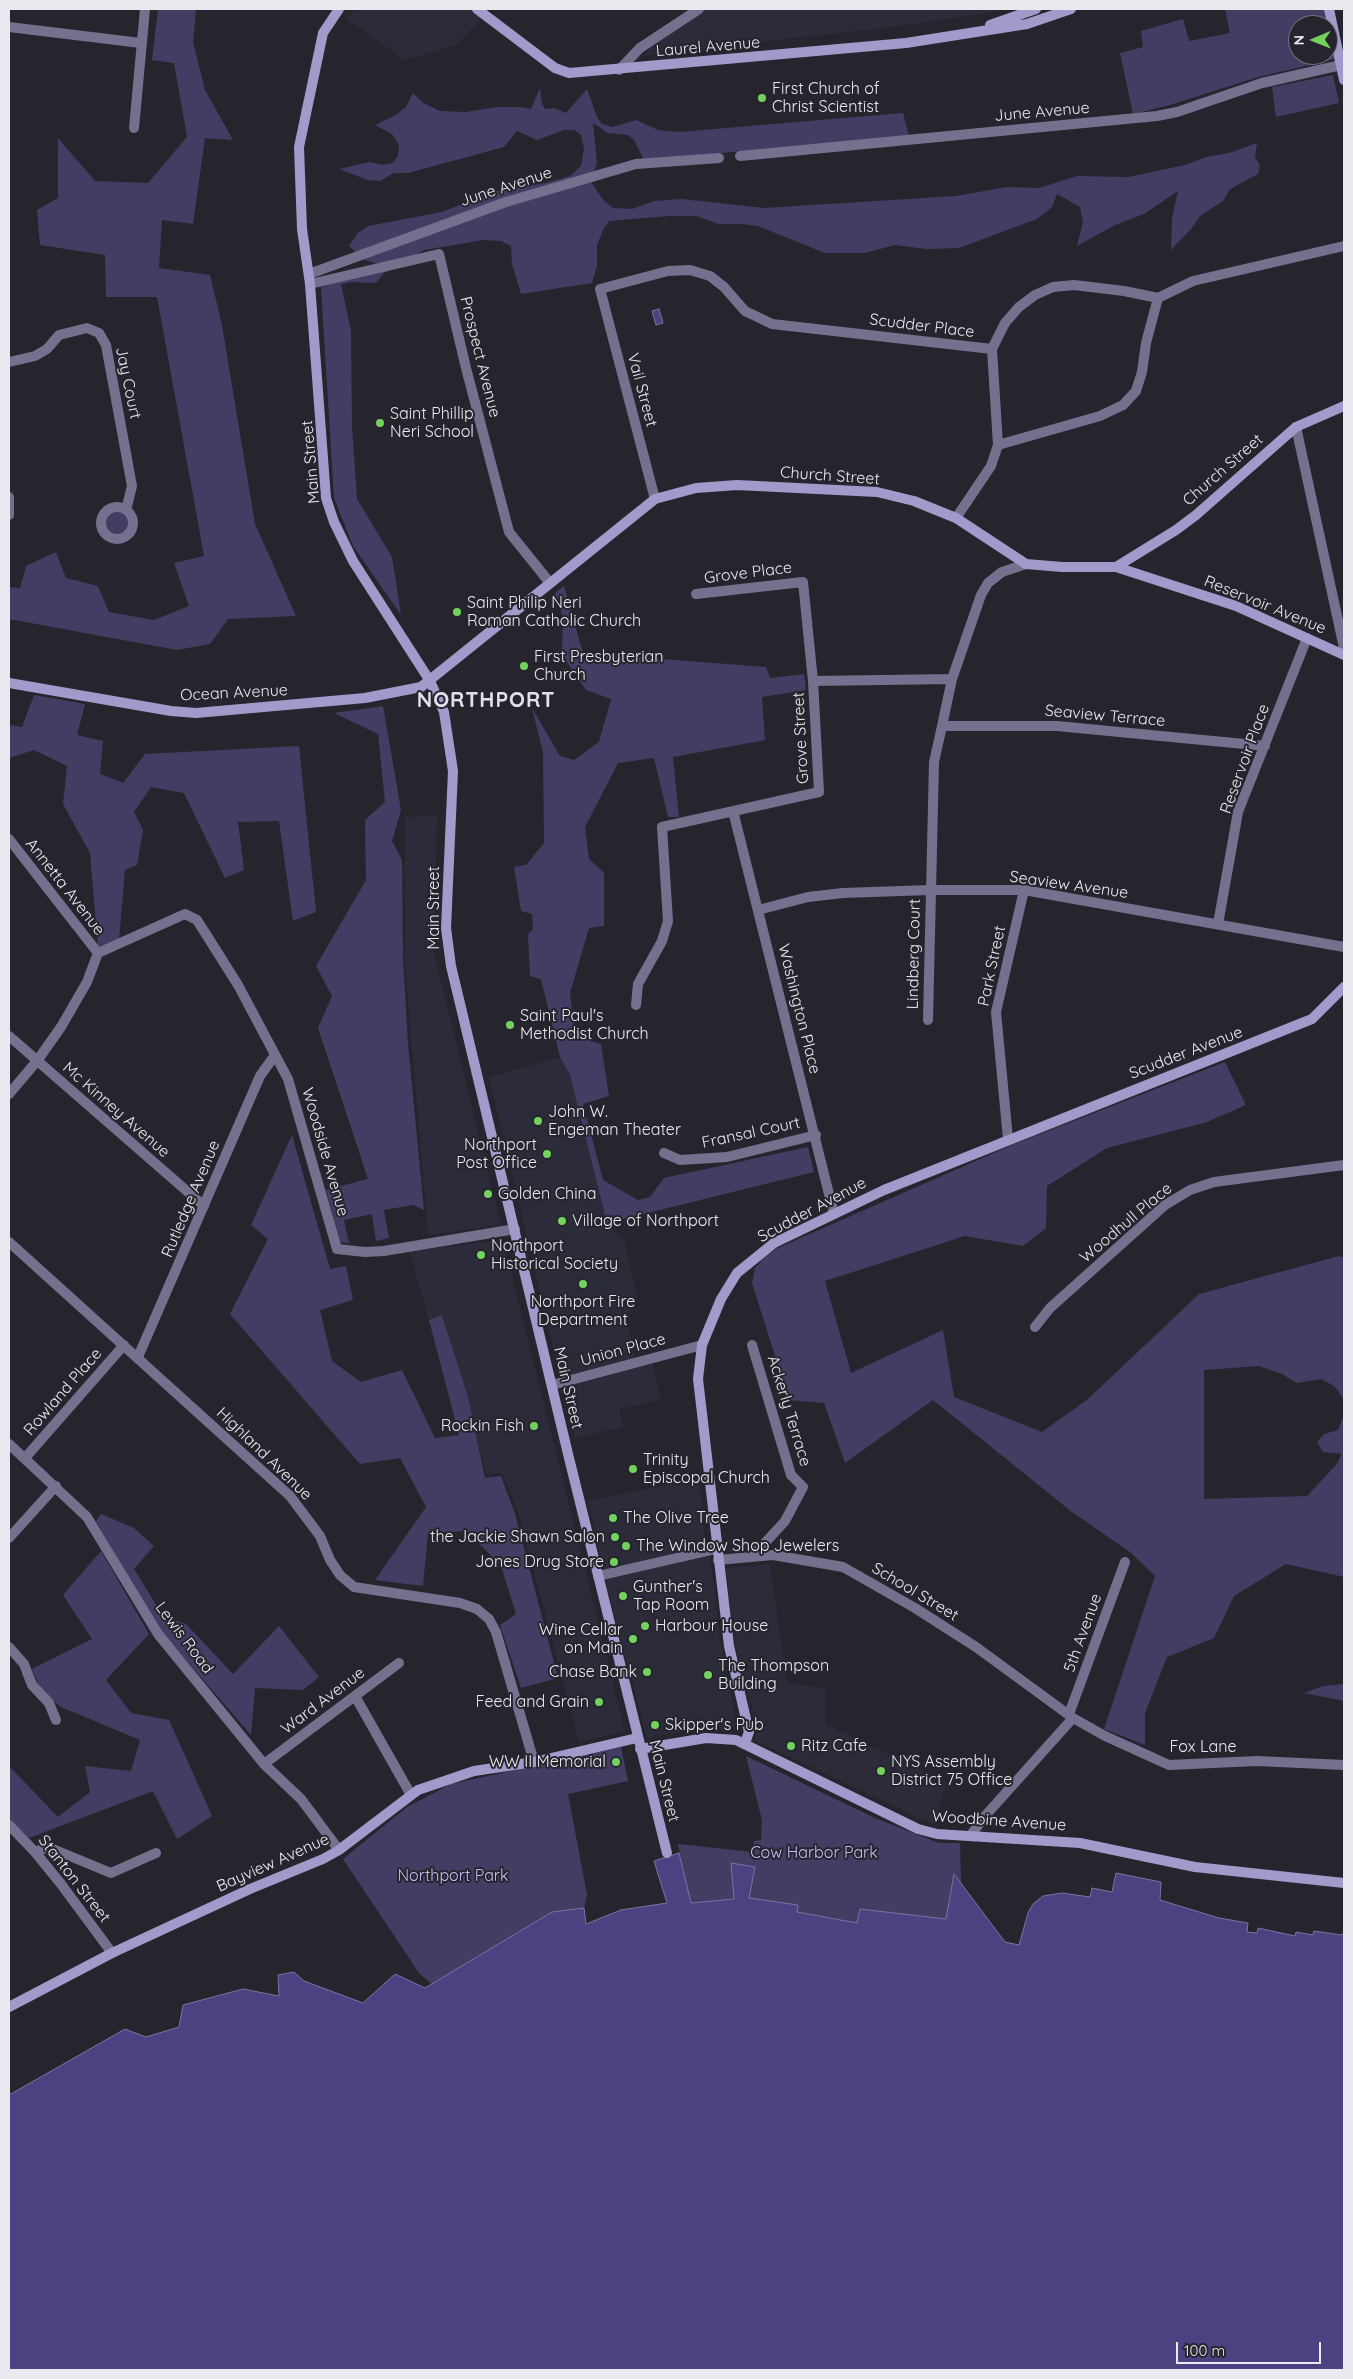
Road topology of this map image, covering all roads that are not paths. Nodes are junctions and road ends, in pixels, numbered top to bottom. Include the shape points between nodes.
1 (145, 9) edge
2 (339, 9) edge
3 (477, 9) edge
4 (699, 9) edge
5 (1036, 9) edge
6 (1071, 9) edge
7 (1329, 9) edge
8 (9, 27) edge
9 (962, 35) junction
10 (141, 43) junction
11 (1341, 65) junction
12 (619, 70) junction
13 (1344, 80) edge
14 (134, 128) dead end
15 (740, 156) dead end
16 (719, 158) dead end
17 (1344, 246) edge
18 (310, 279) junction
19 (600, 289) joint
20 (1158, 298) junction
21 (992, 349) junction
22 (9, 362) edge
23 (1344, 406) edge
24 (1296, 427) junction
25 (998, 445) junction
26 (9, 497) edge
27 (655, 499) junction
28 (126, 510) dead end
29 (9, 515) edge
30 (956, 518) junction
31 (1026, 564) junction
32 (1116, 567) junction
33 (803, 582) joint
34 (550, 583) junction
35 (696, 594) dead end
36 (1307, 638) junction
37 (1344, 648) edge
38 (1344, 654) edge
39 (952, 679) junction
40 (813, 680) junction
41 (430, 681) junction
42 (9, 682) edge
43 (942, 726) junction
44 (1265, 746) junction
45 (734, 811) junction
46 (9, 839) edge
47 (930, 890) junction
48 (1024, 890) junction
49 (758, 910) junction
50 (1218, 924) junction
51 (1344, 947) edge
52 (98, 953) junction
53 (1344, 987) edge
54 (636, 1005) dead end
55 (928, 1020) dead end
56 (9, 1036) edge
57 (275, 1055) junction
58 (37, 1062) junction
59 (9, 1094) edge
60 (816, 1135) junction
61 (1008, 1139) junction
62 (664, 1153) dead end
63 (1344, 1165) edge
64 (204, 1206) junction
65 (834, 1214) junction
66 (515, 1229) junction
67 (9, 1242) edge
68 (1034, 1328) dead end
69 (752, 1344) dead end
70 (124, 1345) junction
71 (702, 1345) junction
72 (138, 1357) junction
73 (552, 1384) junction
74 (9, 1444) edge
75 (25, 1458) junction
76 (56, 1486) junction
77 (9, 1538) edge
78 (716, 1549) junction
79 (753, 1556) junction
80 (718, 1560) junction
81 (1125, 1562) dead end
82 (598, 1576) junction
83 (9, 1647) edge
84 (399, 1663) dead end
85 (355, 1696) junction
86 (1071, 1716) junction
87 (56, 1720) dead end
88 (637, 1738) junction
89 (745, 1743) junction
90 (640, 1749) junction
91 (534, 1762) junction
92 (264, 1764) junction
93 (1344, 1765) edge
94 (411, 1795) junction
95 (9, 1825) edge
96 (971, 1835) junction
97 (339, 1850) junction
98 (35, 1852) junction
99 (156, 1853) dead end
100 (667, 1853) dead end
101 (1344, 1883) edge
102 (112, 1953) junction
103 (9, 2007) edge

1 - 10 street
2 - 18 main road, Main Street via 322,33 299,147 302,229
3 - 12 main road, Laurel Avenue via 560,71
4 - 12 street via 640,48
5 - 9 main road
6 - 9 main road via 1027,24
7 - 11 main road
8 - 10 street
9 - 12 main road, Laurel Avenue
10 - 14 street
11 - 13 main road
11 - 15 street, June Avenue via 1262,83 1157,116
16 - 18 street, June Avenue via 636,164 506,202
17 - 20 street via 1193,281
18 - 34 street, Prospect Avenue via 440,254 509,532
18 - 41 main road, Main Street via 329,509 365,582
19 - 21 street, Scudder Place via 668,271 690,270 710,276 745,311 772,324
19 - 27 street, Vail Street
20 - 21 street, Scudder Place via 1074,285 1053,287 1019,307 1005,323
20 - 25 street via 1136,391 1123,405 1100,416
21 - 25 street
22 - 28 street, Jay Court via 36,356 47,349 58,335 87,328 99,333 106,345 132,486
23 - 24 main road, Church Street
24 - 32 main road, Church Street via 1196,515
24 - 37 street
25 - 30 street via 991,466
26 - 29 street
27 - 30 main road, Church Street via 696,488 737,485 877,492 914,501
27 - 34 main road, Church Street
30 - 31 main road, Church Street
31 - 32 main road, Church Street
31 - 39 street, Lindberg Court via 1002,572 984,589
32 - 36 main road, Reservoir Avenue via 1236,606
33 - 35 street, Grove Place
33 - 40 street, Grove Street
34 - 41 main road, Church Street
36 - 38 main road, Reservoir Avenue
36 - 44 street, Reservoir Place
39 - 40 street
39 - 43 street, Lindberg Court
40 - 45 street, Grove Street via 819,792
41 - 42 main road, Ocean Avenue via 421,687 378,696 196,714
41 - 66 main road, Main Street via 444,712 450,739 447,948
43 - 44 street, Seaview Terrace via 1057,726
43 - 47 street, Lindberg Court via 934,762
44 - 50 street, Reservoir Place via 1238,812
45 - 49 street, Washington Place
45 - 54 street, Grove Street via 662,827 668,921 662,941 638,984
46 - 52 street, Annetta Avenue
47 - 48 street, Seaview Avenue
47 - 49 street, Seaview Avenue via 826,894
47 - 55 street, Lindberg Court
48 - 50 street, Seaview Avenue
48 - 61 street, Park Street via 996,1012
49 - 60 street, Washington Place
50 - 51 street, Seaview Avenue
52 - 57 street, Woodside Avenue via 186,914 198,920 238,985
52 - 58 street via 78,1000
53 - 61 main road, Scudder Avenue via 1312,1018
56 - 58 street, Mc Kinney Avenue
57 - 64 street, Rutledge Avenue via 260,1076
57 - 66 street, Woodside Avenue via 288,1079 337,1249 384,1251
58 - 59 street
58 - 64 street, Mc Kinney Avenue
60 - 62 street, Fransal Court via 727,1157 680,1160
60 - 65 street, Washington Place
61 - 65 main road, Scudder Avenue
63 - 68 street, Woodhull Place via 1214,1182 1190,1190 1165,1205 1050,1308
64 - 72 street, Rutledge Avenue
65 - 71 main road, Scudder Avenue via 774,1243 736,1273 720,1299
66 - 73 main road, Main Street
67 - 70 street, Highland Avenue
69 - 79 street, Ackerly Terrace via 791,1475 804,1487 785,1521
70 - 72 street, Highland Avenue
70 - 75 street, Rowland Place
71 - 73 street, Union Place
71 - 78 main road, Scudder Avenue via 698,1392
72 - 91 street, Highland Avenue via 290,1496 320,1536 340,1575 354,1587 460,1603 477,1609 490,1619
73 - 82 main road, Main Street
74 - 75 street, Lewis Road
75 - 76 street, Lewis Road
76 - 77 street
76 - 92 street, Lewis Road via 87,1517 158,1634
78 - 80 main road, Scudder Avenue
78 - 82 street
79 - 80 street, School Street
79 - 86 street, School Street via 843,1567 969,1643
80 - 89 main road, Scudder Avenue via 729,1646 749,1732
81 - 86 street, 5th Avenue
82 - 88 main road, Main Street
83 - 87 street via 24,1664 32,1685 49,1703
84 - 85 street, Ward Avenue
85 - 92 street, Ward Avenue
85 - 94 street
86 - 93 street, Fox Lane via 1105,1736 1169,1765 1257,1761
86 - 96 street, 5th Avenue
88 - 90 main road, Main Street
88 - 91 main road, Bayview Avenue
89 - 90 main road, Woodbine Avenue via 706,1738
89 - 96 main road, Woodbine Avenue via 918,1829 937,1834
90 - 100 main road, Main Street
91 - 94 main road, Bayview Avenue via 474,1771
92 - 97 street, Lewis Road via 301,1799
94 - 97 main road, Bayview Avenue
95 - 98 street, Stanton Street
96 - 101 main road, Woodbine Avenue via 1080,1843 1195,1867
97 - 102 main road, Bayview Avenue
98 - 99 street via 48,1847 111,1873
98 - 102 street, Stanton Street
102 - 103 main road, Bayview Avenue

